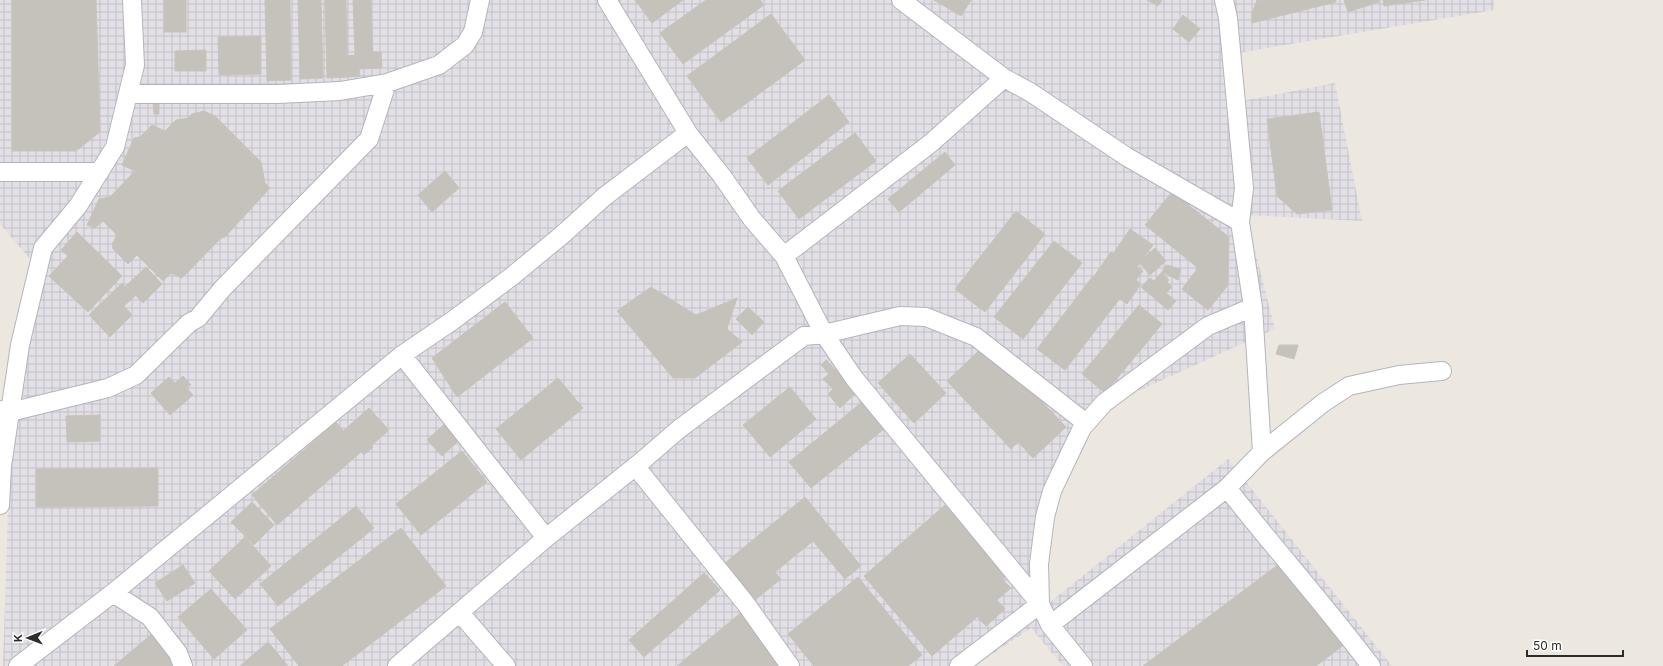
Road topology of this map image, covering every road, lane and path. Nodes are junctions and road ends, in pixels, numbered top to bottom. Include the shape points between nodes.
1 (132, 0) edge
2 (480, 0) edge
3 (607, 0) edge
4 (901, 0) edge
5 (1224, 0) edge
6 (1004, 78) junction
7 (387, 83) junction
8 (128, 94) junction
9 (688, 133) junction
10 (0, 172) edge
11 (100, 172) junction
12 (1240, 222) junction
13 (784, 256) junction
14 (1253, 307) junction
15 (824, 334) junction
16 (402, 355) junction
17 (1442, 370) dead end
18 (5, 411) edge
19 (1086, 423) junction
20 (1262, 452) junction
21 (636, 467) junction
22 (1228, 488) junction
23 (0, 505) edge
24 (546, 538) junction
25 (113, 593) junction
26 (1040, 604) junction
27 (460, 613) junction
28 (1050, 625) junction
29 (18, 666) edge
30 (183, 666) edge
31 (397, 666) edge
32 (506, 666) edge
33 (790, 666) edge
34 (959, 666) edge
35 (1083, 666) edge
36 (1371, 666) edge

1 - 8 street via 135,65
2 - 7 street via 473,32 465,45 439,65
3 - 9 street
4 - 6 street
5 - 12 street via 1228,18 1244,188
6 - 12 street via 1030,92 1127,157
6 - 13 street via 931,143
7 - 8 street via 340,91 278,94
7 - 18 street via 369,139 223,288 198,318 189,323 136,374 108,388
8 - 11 street via 115,147
9 - 13 street via 752,219
9 - 16 street via 604,197 511,277
10 - 11 street
11 - 18 street via 78,206 43,248
12 - 14 street
13 - 15 street
14 - 19 street via 1208,326 1104,403
14 - 20 street
15 - 19 street via 900,316 926,317 976,337
15 - 21 street via 804,336 679,429
15 - 26 street via 854,378
16 - 24 street
16 - 25 street
17 - 20 street via 1399,375 1349,386 1323,403
18 - 23 street
19 - 26 street via 1052,491 1039,564
20 - 22 street
21 - 24 street
21 - 33 street via 746,604
22 - 28 street
22 - 36 street
24 - 27 street
25 - 29 street
25 - 30 street via 150,617 178,653
26 - 28 street
26 - 34 street
27 - 31 street
27 - 32 street
28 - 35 street

